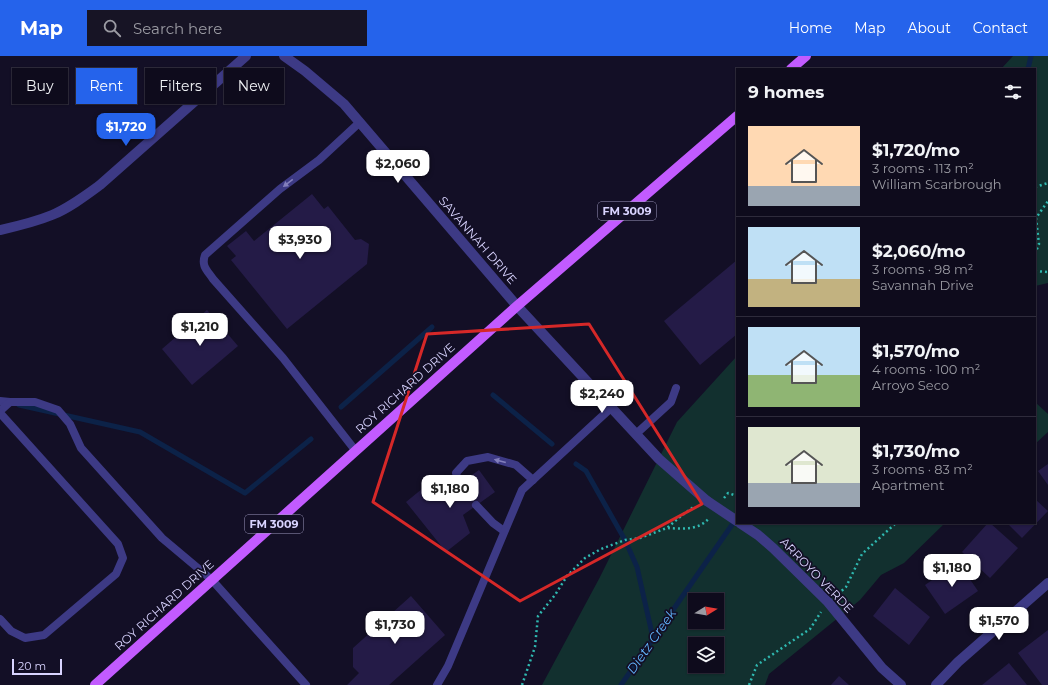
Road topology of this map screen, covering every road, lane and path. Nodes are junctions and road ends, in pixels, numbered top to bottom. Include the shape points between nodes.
1 (246, 56) edge
2 (284, 56) edge
3 (806, 56) edge
4 (792, 68) edge
5 (736, 117) edge
6 (360, 122) junction
7 (1048, 183) edge
8 (1036, 187) edge
9 (1048, 201) edge
10 (1036, 218) edge
11 (1036, 218) edge
12 (0, 230) edge
13 (1036, 252) edge
14 (1036, 271) edge
15 (1048, 272) edge
16 (517, 306) junction
17 (676, 388) dead end
18 (0, 401) edge
19 (10, 402) junction
20 (611, 408) junction
21 (0, 412) edge
22 (636, 434) junction
23 (355, 450) junction
24 (533, 480) junction
25 (459, 484) dead end
26 (707, 500) junction
27 (476, 505) dead end
28 (736, 520) edge
29 (742, 524) edge
30 (895, 524) edge
31 (504, 531) junction
32 (212, 580) junction
33 (1048, 583) edge
34 (828, 602) junction
35 (0, 619) edge
36 (95, 685) edge
37 (306, 685) edge
38 (437, 685) edge
39 (522, 685) edge
40 (749, 685) edge
41 (901, 685) edge
42 (936, 685) edge

1 - 12 street via 100,185 77,202 53,215
2 - 6 street, SAVANNAH DRIVE via 305,70 344,104
3 - 4 main road
5 - 16 main road, ROY RICHARD DRIVE / FM 3009
6 - 16 street, SAVANNAH DRIVE
6 -> 23 lane via 319,160 280,189 205,255 202,262 213,279 283,358
7 - 8 path
9 - 11 path
10 - 13 path via 1039,244
14 - 15 path
16 - 20 street
16 - 23 main road, ROY RICHARD DRIVE / FM 3009
17 - 22 lane via 671,402
18 - 19 lane
19 - 21 lane
19 - 32 lane via 35,402 58,410 70,424 82,448 162,538
20 - 22 street
20 - 24 lane
21 - 35 lane via 118,544 123,558 116,574 44,635 26,638 11,631
22 - 26 street via 659,459
23 - 32 main road, ROY RICHARD DRIVE / FM 3009
24 -> 25 lane via 516,465 488,457 467,461 456,473
24 - 31 lane via 522,490
26 - 28 street, bridge
26 - 39 path via 668,528 640,538 625,540 585,558 567,576 538,616 536,647
27 - 31 lane
29 - 34 street, ARROYO VERDE via 773,548
30 - 34 path via 862,554 846,587
31 - 38 lane via 448,666
32 - 36 main road, ROY RICHARD DRIVE / FM 3009
32 - 37 lane
33 - 42 street via 958,662
34 - 40 path via 810,629 757,665
34 - 41 street, ARROYO VERDE via 882,668

